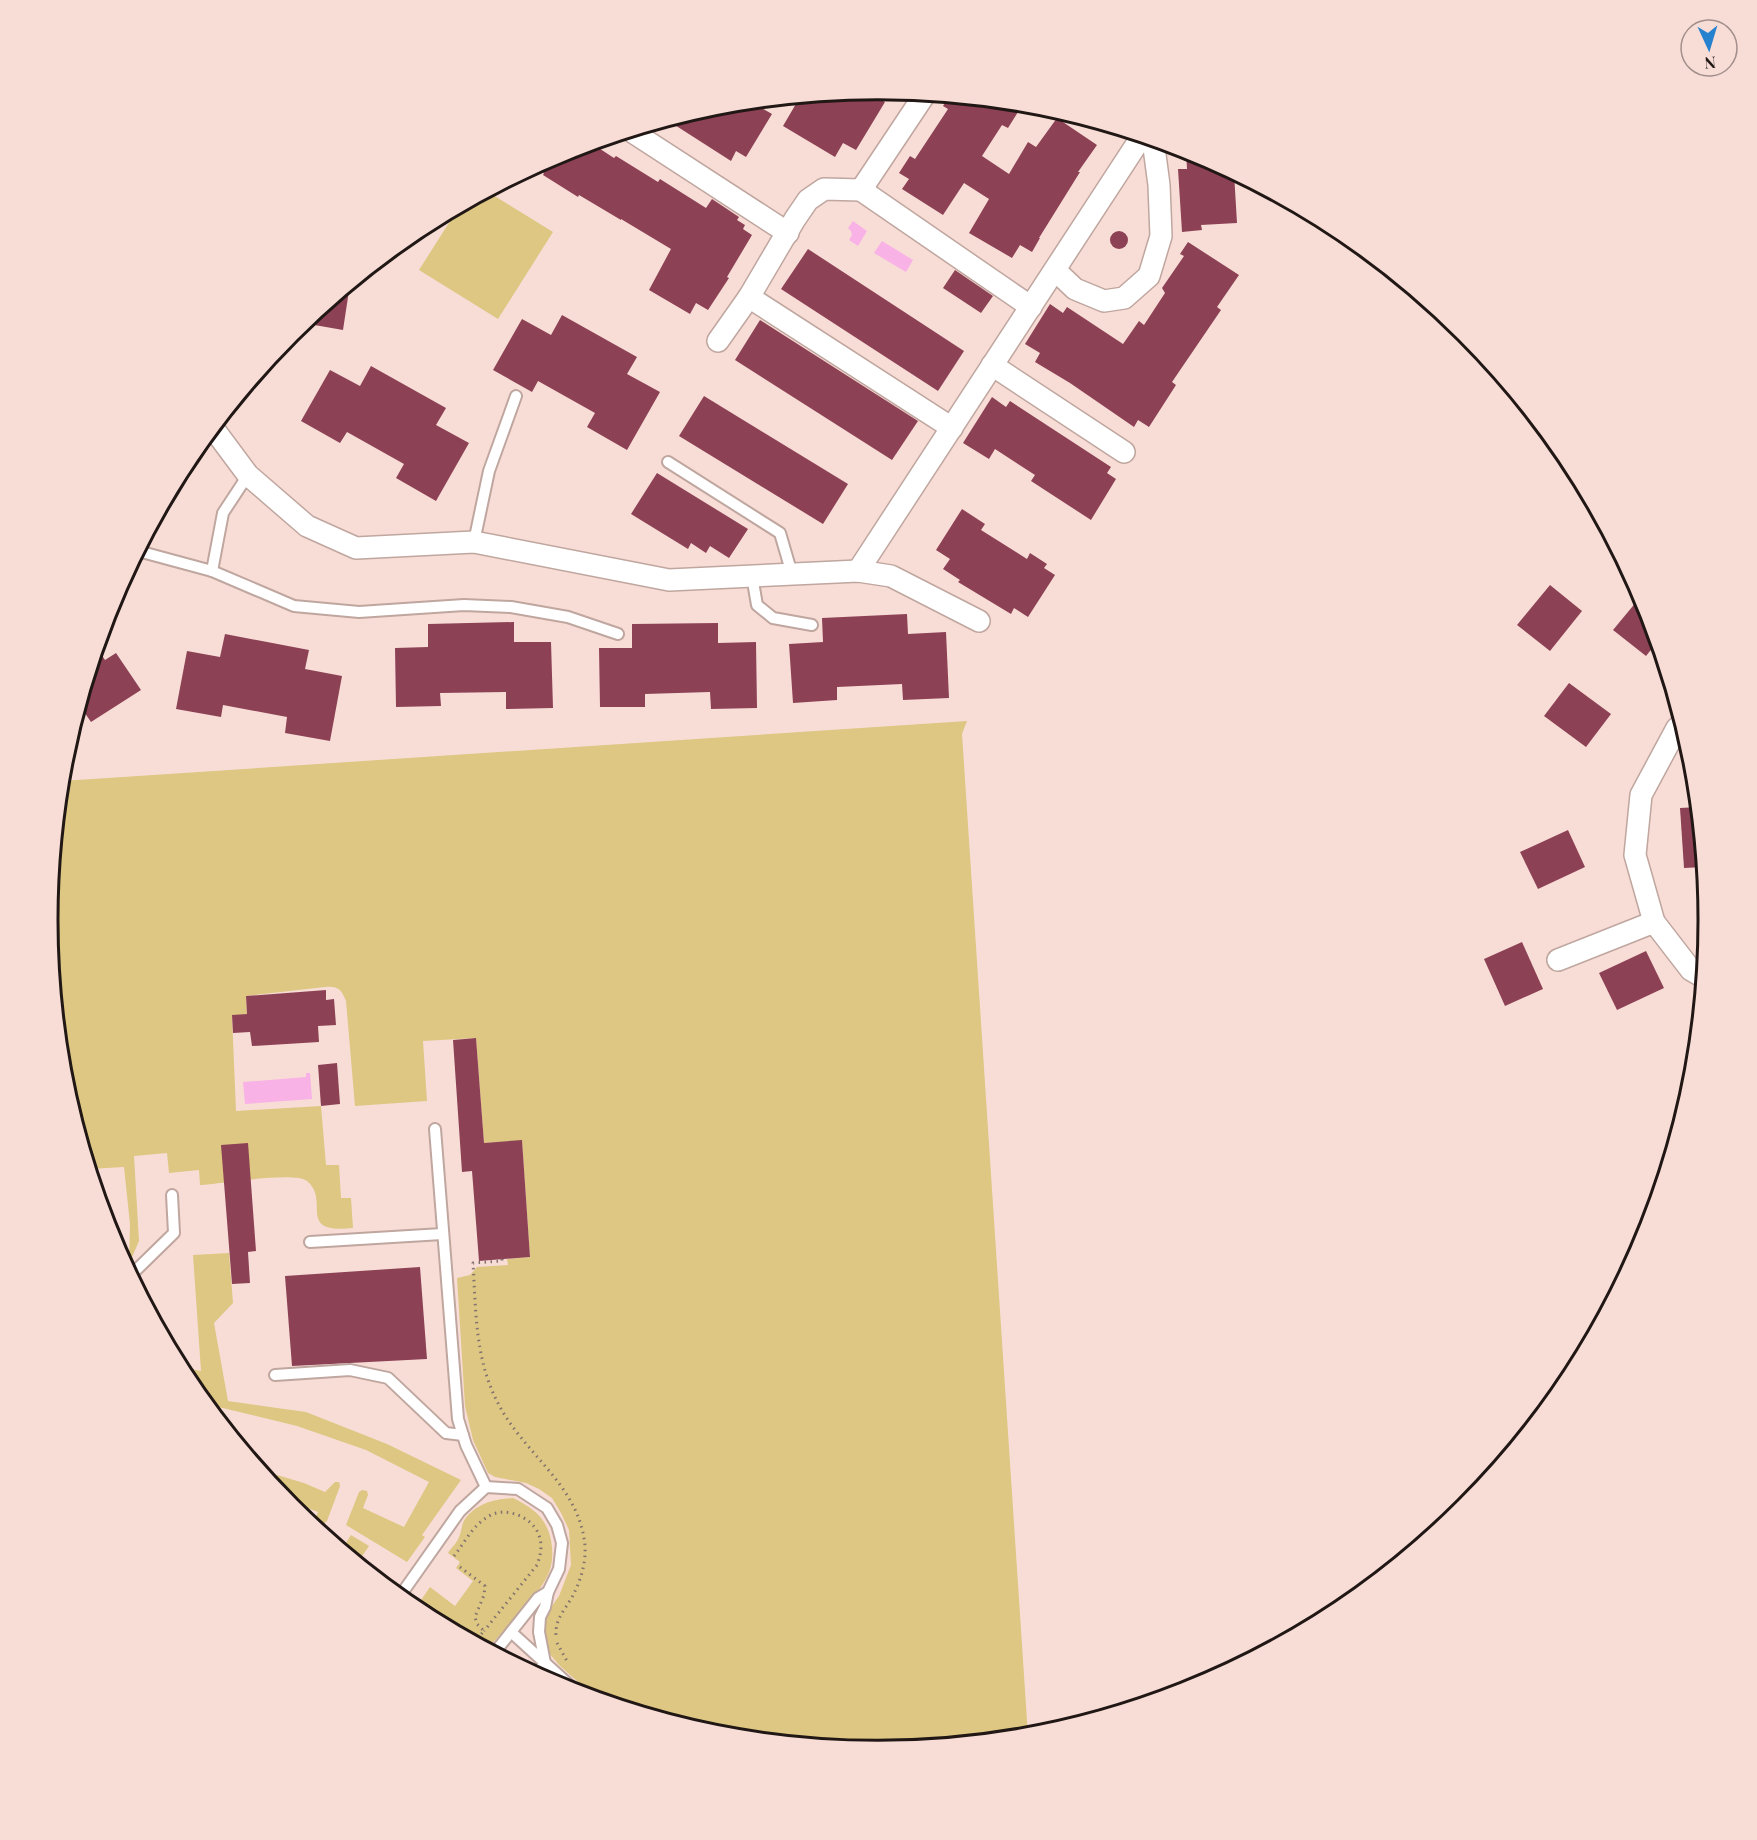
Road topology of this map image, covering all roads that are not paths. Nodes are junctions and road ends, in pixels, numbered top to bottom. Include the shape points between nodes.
1 (920, 102) edge
2 (640, 136) edge
3 (1138, 143) edge
4 (1154, 148) edge
5 (861, 190) junction
6 (788, 232) junction
7 (1054, 270) junction
8 (749, 297) junction
9 (1031, 307) junction
10 (718, 341) dead end
11 (992, 365) junction
12 (516, 396) dead end
13 (952, 428) junction
14 (218, 435) edge
15 (1124, 452) dead end
16 (668, 462) dead end
17 (248, 475) junction
18 (474, 542) junction
19 (145, 553) edge
20 (213, 571) junction
21 (858, 571) junction
22 (792, 574) junction
23 (752, 576) junction
24 (979, 621) dead end
25 (812, 625) dead end
26 (618, 634) dead end
27 (1676, 730) edge
28 (1654, 922) junction
29 (1558, 960) dead end
30 (1697, 974) edge
31 (435, 1129) dead end
32 (172, 1195) dead end
33 (442, 1234) junction
34 (310, 1242) dead end
35 (137, 1269) edge
36 (275, 1375) dead end
37 (463, 1435) junction
38 (486, 1487) junction
39 (405, 1589) edge
40 (548, 1592) junction
41 (511, 1632) junction
42 (499, 1646) edge
43 (545, 1663) junction
44 (542, 1667) edge
45 (559, 1675) edge

1 - 5 street
2 - 6 street
3 - 7 street
4 - 7 street via 1161,236 1149,276 1124,298 1104,301 1074,289
5 - 6 street via 824,189 808,200
5 - 9 street
6 - 8 street
7 - 9 street
8 - 10 street
8 - 13 street
9 - 11 street
11 - 13 street
11 - 15 street
12 - 18 lane via 489,471
13 - 21 street
14 - 17 street
16 - 22 lane via 780,533
17 - 18 street via 307,526 356,548
17 - 20 lane via 223,513
18 - 23 street via 669,580
19 - 20 lane
20 - 26 lane via 294,606 358,612 464,605 511,607 568,617
21 - 22 street
21 - 24 street via 891,576
22 - 23 street
23 - 25 lane via 757,605 773,618
27 - 28 street via 1641,795 1635,855
28 - 29 street
28 - 30 street
31 - 33 lane
32 - 35 lane via 174,1233
33 - 34 lane
33 - 37 lane via 454,1383
36 - 37 lane via 350,1370 388,1378 446,1433
37 - 38 lane
38 - 39 lane via 460,1511
38 - 40 lane via 518,1489 547,1508 562,1543 559,1569
40 - 41 lane via 538,1598
40 - 43 lane via 539,1632
41 - 42 lane
41 - 43 lane
43 - 44 lane
43 - 45 lane

